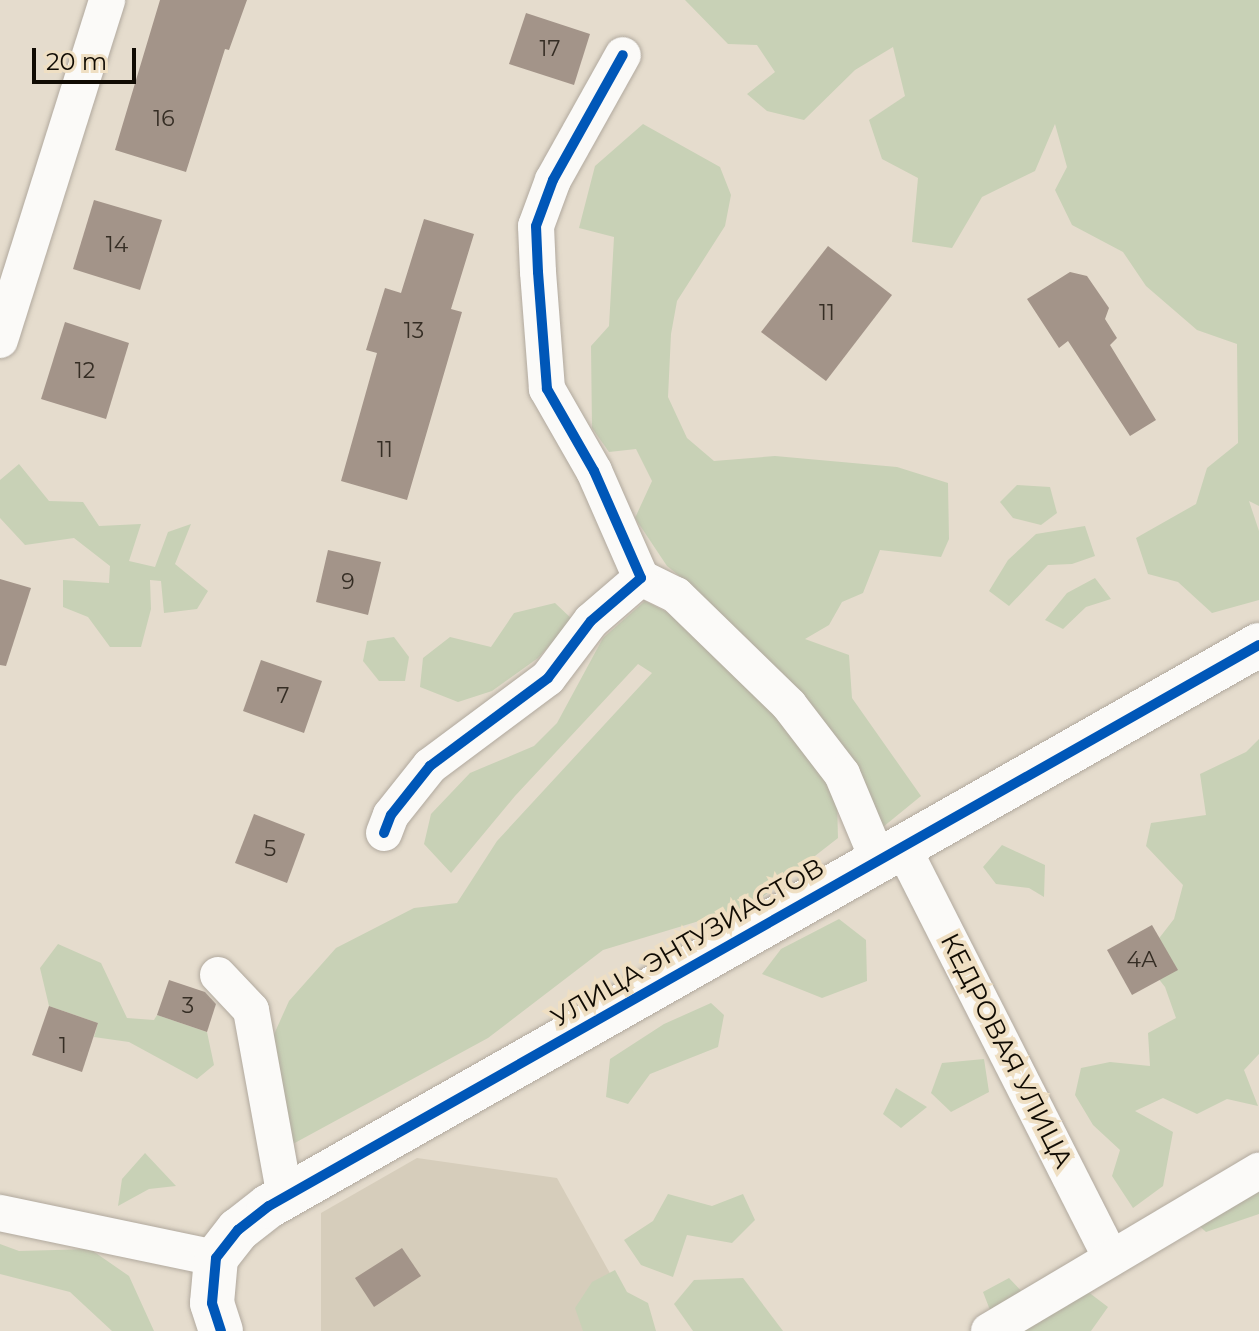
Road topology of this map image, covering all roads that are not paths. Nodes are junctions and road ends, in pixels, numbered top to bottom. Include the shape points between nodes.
1 (107, 0) edge
2 (623, 55) dead end
3 (0, 340) edge
4 (641, 578) junction
5 (1259, 645) edge
6 (384, 833) dead end
7 (890, 853) junction
8 (218, 975) dead end
9 (1259, 1171) edge
10 (285, 1197) junction
11 (0, 1213) edge
12 (1110, 1256) junction
13 (216, 1258) junction
14 (221, 1331) edge
15 (989, 1331) edge

1 - 3 street
2 - 4 street via 553,180 536,226 547,389 594,471
4 - 6 street via 591,621 548,678 430,766 391,815
4 - 7 street, КЕДРОВАЯ УЛИЦА via 676,595 789,705 842,774
5 - 7 street, УЛИЦА ЭНТУЗИАСТОВ
7 - 10 street, УЛИЦА ЭНТУЗИАСТОВ
7 - 12 street, КЕДРОВАЯ УЛИЦА
8 - 10 street via 251,1010
9 - 12 street
10 - 13 street, УЛИЦА ЭНТУЗИАСТОВ via 238,1230
11 - 13 street
12 - 15 street
13 - 14 street via 212,1303

